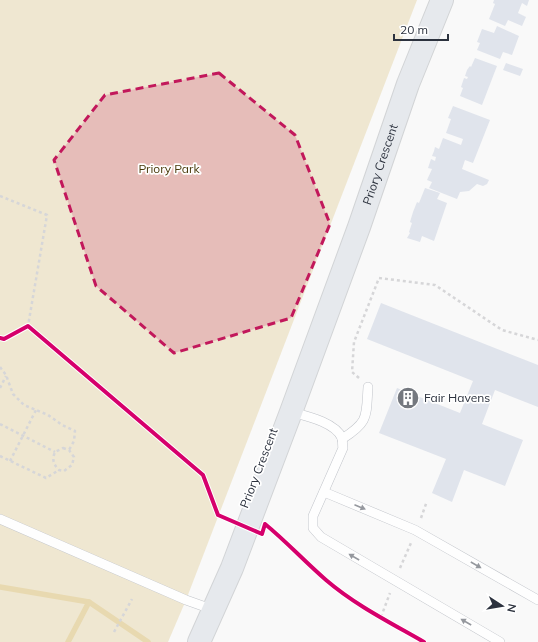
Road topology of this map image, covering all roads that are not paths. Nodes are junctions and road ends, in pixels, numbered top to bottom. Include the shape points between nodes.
1 (442, 0) edge
2 (368, 387) road end
3 (292, 412) junction
4 (342, 439) junction
5 (324, 492) junction
6 (0, 519) edge
7 (538, 600) edge
8 (214, 610) junction
9 (200, 642) edge
10 (500, 642) edge

1 - 3 main road, Priory Crescent via 408,84 360,227
2 - 4 lane via 367,411 363,423
3 - 4 lane via 322,421 337,431
3 - 8 main road, Priory Crescent
4 - 5 lane via 343,448
5 -> 7 lane via 415,530
10 -> 5 lane via 321,537 313,528 313,516
6 - 8 lane
8 - 9 main road, Priory Crescent

